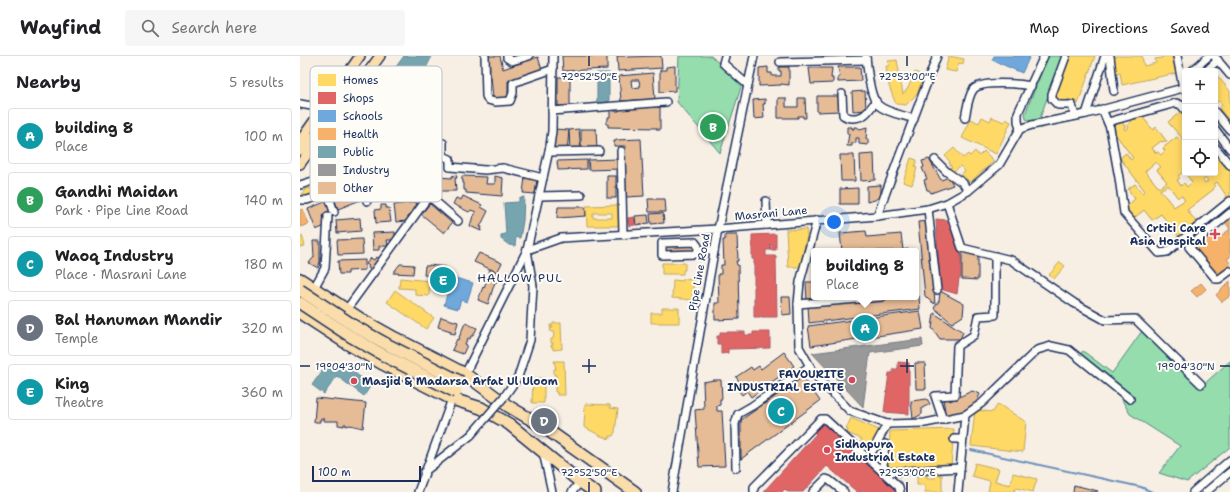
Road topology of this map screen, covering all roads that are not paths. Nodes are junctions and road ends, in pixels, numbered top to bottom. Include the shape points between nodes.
1 (360, 56) edge
2 (380, 56) edge
3 (485, 56) edge
4 (507, 56) edge
5 (529, 56) edge
6 (553, 56) edge
7 (724, 56) edge
8 (754, 56) edge
9 (937, 56) edge
10 (1044, 56) edge
11 (1066, 56) edge
12 (1105, 56) edge
13 (1110, 56) edge
14 (1176, 56) edge
15 (1209, 56) edge
16 (866, 58) edge
17 (1216, 58) edge
18 (780, 62) dead end
19 (353, 66) edge
20 (373, 66) edge
21 (1195, 68) edge
22 (1208, 68) edge
23 (553, 69) junction
24 (1182, 75) edge
25 (1230, 75) edge
26 (748, 85) junction
27 (1031, 86) junction
28 (1182, 90) edge
29 (1114, 91) dead end
30 (842, 94) dead end
31 (1138, 101) junction
32 (666, 102) dead end
33 (876, 102) junction
34 (300, 104) edge
35 (310, 106) edge
36 (1182, 106) edge
37 (1102, 109) junction
38 (552, 111) junction
39 (1141, 112) junction
40 (1086, 114) junction
41 (1075, 116) junction
42 (1218, 116) edge
43 (965, 118) dead end
44 (914, 119) junction
45 (1108, 122) junction
46 (310, 127) edge
47 (1020, 129) junction
48 (1230, 130) edge
49 (1218, 133) edge
50 (310, 136) edge
51 (300, 141) edge
52 (442, 143) edge
53 (1228, 146) edge
54 (1218, 148) edge
55 (300, 150) edge
56 (310, 150) edge
57 (1218, 150) edge
58 (599, 151) dead end
59 (621, 151) dead end
60 (549, 152) junction
61 (935, 160) dead end
62 (300, 164) edge
63 (1230, 165) edge
64 (543, 178) junction
65 (310, 182) edge
66 (300, 185) edge
67 (968, 191) junction
68 (581, 195) dead end
69 (539, 196) junction
70 (310, 199) edge
71 (300, 200) edge
72 (766, 201) dead end
73 (1230, 201) edge
74 (329, 202) edge
75 (425, 202) edge
76 (436, 202) edge
77 (947, 203) junction
78 (928, 209) junction
79 (1230, 213) edge
80 (877, 216) junction
81 (817, 220) junction
82 (458, 221) dead end
83 (766, 225) junction
84 (718, 229) junction
85 (687, 231) junction
86 (623, 234) junction
87 (687, 242) junction
88 (527, 250) junction
89 (698, 250) junction
90 (714, 250) junction
91 (995, 256) junction
92 (1230, 271) edge
93 (300, 279) edge
94 (300, 290) edge
95 (317, 290) junction
96 (937, 290) dead end
97 (846, 300) edge
98 (300, 303) edge
99 (798, 304) junction
100 (347, 309) junction
101 (301, 314) edge
102 (810, 366) junction
103 (1201, 384) dead end
104 (459, 387) junction
105 (1130, 399) dead end
106 (965, 415) junction
107 (943, 420) junction
108 (887, 424) junction
109 (954, 439) dead end
110 (963, 439) junction
111 (875, 448) junction
112 (954, 449) dead end
113 (962, 449) junction
114 (543, 452) junction
115 (868, 457) junction
116 (1230, 460) edge
117 (952, 463) dead end
118 (960, 466) junction
119 (736, 468) dead end
120 (424, 472) junction
121 (1230, 472) edge
122 (580, 482) junction
123 (842, 491) edge
124 (418, 492) edge
125 (552, 492) edge
126 (572, 492) edge
127 (595, 492) edge
128 (635, 492) edge
129 (672, 492) edge
130 (754, 492) edge
131 (813, 492) edge
132 (900, 492) edge
133 (958, 492) edge
134 (1193, 492) edge
135 (1206, 492) edge

1 - 19 main road
2 - 20 main road
3 - 23 street via 486,96 488,100 495,102 510,101 513,83
4 - 5 street via 512,61
6 - 23 street
7 - 26 street via 724,65
8 - 26 street, Pipe Line Road
9 - 44 street
10 - 27 street
11 - 41 street via 1052,99 1058,105 1072,106
12 - 40 street
13 - 29 street
14 - 24 street
15 - 21 street
16 - 18 street
16 - 33 street
17 - 22 street
17 - 25 street
23 - 38 street
26 - 84 street, Pipe Line Road
27 - 43 street via 988,84 976,87
27 - 47 street via 1018,113
28 - 31 street
30 - 33 street via 842,115 848,118 863,116
31 - 37 street
31 - 39 street
32 - 38 street
33 - 44 street via 886,109
34 - 35 street
36 - 39 street via 1176,103
37 - 40 street
37 - 45 street
38 - 60 street
39 - 45 street
40 - 41 street
41 - 47 street via 1032,124
42 - 48 street
44 - 80 street
45 - 73 street via 1124,213 1159,253 1167,252
46 - 51 main road
47 - 67 street via 999,165
49 - 53 street
50 - 55 main road
52 - 64 street via 443,156 450,159 450,167 485,170 503,168
53 - 54 street
56 - 62 main road
57 - 63 street
58 - 60 street
59 - 86 street
60 - 64 street
61 - 67 street via 963,183
64 - 69 street
65 - 66 street
67 - 77 street
68 - 69 street
69 - 88 street
70 - 71 street
72 - 83 street
74 - 95 street via 331,214 326,268
75 - 100 street
76 - 82 street
77 - 78 street
77 - 91 street via 962,248
78 - 80 street
78 - 96 street
79 - 92 street via 1189,247 1216,279
80 - 81 street
81 - 83 street, Masrani Lane
81 - 99 street, Masrani Lane via 800,282
83 - 84 street, Masrani Lane
84 - 85 street, Masrani Lane
84 - 90 street, Pipe Line Road
85 - 86 street, Masrani Lane
85 - 87 street
86 - 88 street, Masrani Lane via 561,238
87 - 89 street via 696,243
87 - 89 street via 662,243 662,255 698,254
88 - 104 street
88 - 120 street, bridge via 533,286 530,340 518,378 471,435
89 - 90 street
90 - 129 street, Pipe Line Road
91 - 103 street via 1011,260 1104,320 1135,319
91 - 107 street via 995,315 978,316 974,335 958,346 955,395 935,396
93 - 95 highway
94 - 104 highway, bridge via 363,331
95 - 100 highway
95 - 101 highway
97 - 99 street
98 - 104 highway, bridge via 378,352
99 - 102 street, Masrani Lane via 799,347
100 - 104 highway via 395,338
101 - 104 highway via 380,363
102 - 108 street, Masrani Lane via 815,375 850,411
102 - 119 street via 738,414 735,424
104 - 114 highway via 482,408 510,424
104 - 120 street
104 - 128 highway via 490,393 542,426
105 - 106 street, Masrani Lane via 1069,350 1051,346 1037,350 982,403
106 - 107 street, Masrani Lane
106 - 110 street
107 - 108 street, Masrani Lane
108 - 111 street
109 - 110 street
110 - 113 street
111 - 115 street
111 - 118 street via 885,447 883,465 884,469 890,472
112 - 113 street
113 - 118 street
114 - 122 highway
114 - 125 street
115 - 130 street via 821,418 754,487
115 - 132 street via 899,487
116 - 134 street
117 - 118 street
118 - 133 street
120 - 124 street
121 - 135 street
122 - 126 street
122 - 127 highway
123 - 131 street via 826,479

